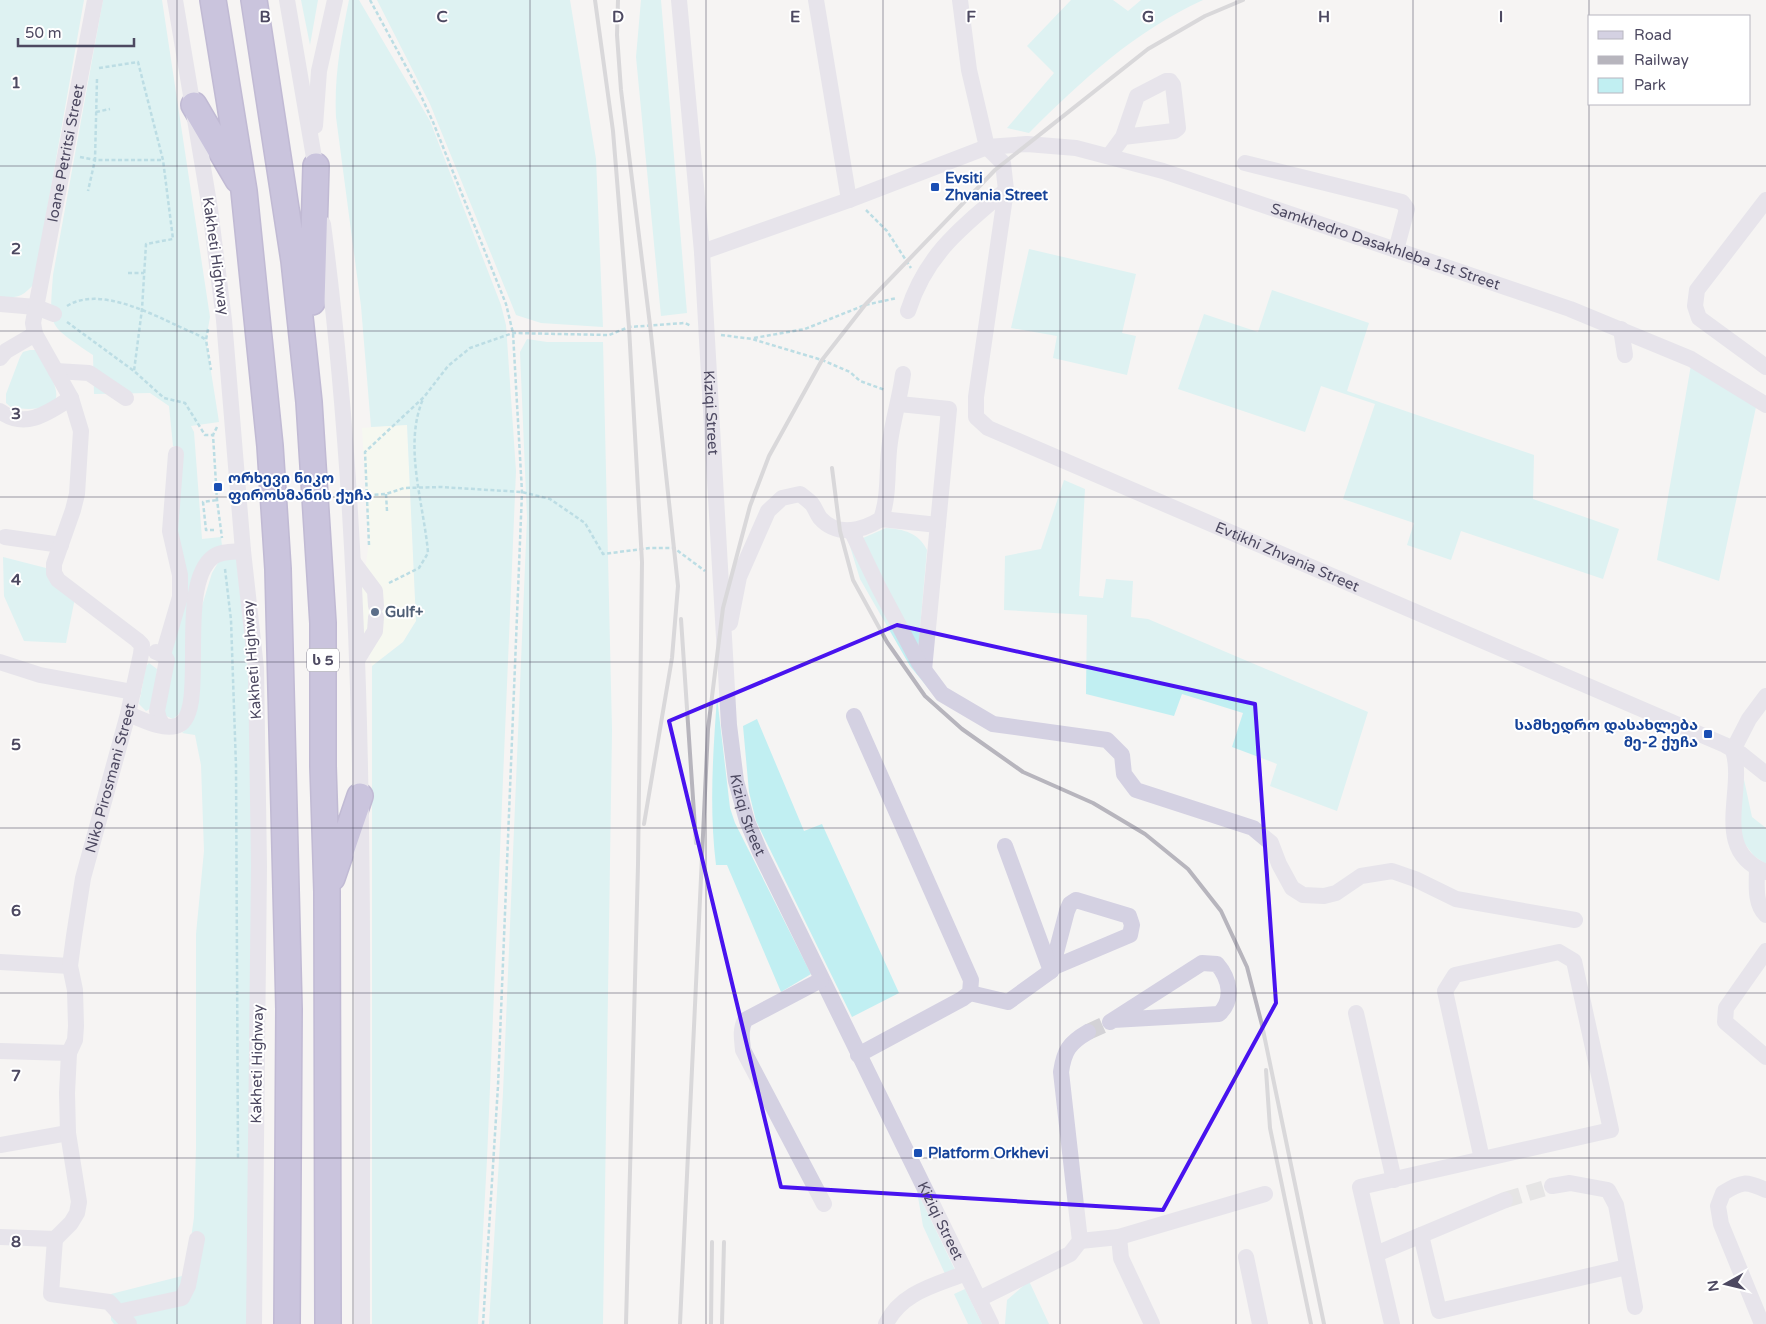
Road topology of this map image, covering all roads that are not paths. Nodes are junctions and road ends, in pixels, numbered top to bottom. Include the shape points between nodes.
1 (95, 0) edge
2 (175, 0) edge
3 (213, 0) edge
4 (254, 0) edge
5 (287, 0) edge
6 (335, 0) edge
7 (679, 0) edge
8 (816, 0) edge
9 (960, 0) edge
10 (194, 105) junction
11 (1123, 137) dead end
12 (987, 147) junction
13 (1109, 156) junction
14 (314, 158) junction
15 (1245, 163) dead end
16 (1006, 190) junction
17 (244, 191) junction
18 (853, 198) junction
19 (1766, 200) edge
20 (1396, 250) junction
21 (702, 252) junction
22 (0, 304) edge
23 (36, 307) junction
24 (908, 312) dead end
25 (54, 314) road end
26 (1621, 329) junction
27 (35, 334) junction
28 (1625, 355) dead end
29 (0, 358) edge
30 (1766, 367) edge
31 (56, 371) junction
32 (903, 374) dead end
33 (71, 398) junction
34 (126, 398) dead end
35 (900, 400) junction
36 (309, 402) junction
37 (1766, 405) edge
38 (0, 411) edge
39 (176, 454) dead end
40 (881, 519) junction
41 (938, 525) junction
42 (851, 530) junction
43 (5, 537) dead end
44 (61, 545) junction
45 (243, 551) junction
46 (354, 563) junction
47 (725, 649) junction
48 (141, 654) junction
49 (163, 655) junction
50 (357, 660) junction
51 (0, 662) edge
52 (924, 670) junction
53 (133, 692) junction
54 (1766, 696) edge
55 (128, 714) junction
56 (854, 716) dead end
57 (163, 726) junction
58 (1733, 750) junction
59 (1766, 774) edge
60 (360, 796) junction
61 (1005, 846) dead end
62 (1761, 870) edge
63 (327, 892) junction
64 (1766, 915) edge
65 (1576, 920) dead end
66 (1766, 951) edge
67 (0, 962) edge
68 (70, 966) junction
69 (1051, 969) junction
70 (822, 980) junction
71 (970, 993) junction
72 (1356, 1013) dead end
73 (1111, 1021) joint
74 (1088, 1032) tunnel mouth
75 (0, 1050) edge
76 (69, 1053) junction
77 (858, 1055) junction
78 (1766, 1057) edge
79 (68, 1133) junction
80 (0, 1145) edge
81 (1482, 1159) junction
82 (1394, 1180) junction
83 (1552, 1186) tunnel mouth
84 (1766, 1190) edge
85 (1265, 1194) dead end
86 (1505, 1200) tunnel mouth
87 (824, 1204) dead end
88 (1421, 1235) junction
89 (1119, 1236) junction
90 (0, 1237) edge
91 (55, 1239) junction
92 (197, 1239) dead end
93 (1080, 1241) junction
94 (1376, 1254) junction
95 (1246, 1257) dead end
96 (1628, 1267) junction
97 (966, 1273) junction
98 (979, 1299) junction
99 (1635, 1307) dead end
100 (119, 1313) edge
101 (254, 1324) edge
102 (287, 1324) edge
103 (328, 1324) edge
104 (362, 1324) edge
105 (886, 1324) edge
106 (991, 1324) edge
107 (1152, 1324) edge
108 (1260, 1324) edge
109 (1392, 1324) edge
110 (1762, 1324) edge

1 - 23 street, Ioane Petritsi Street
2 - 10 street, Kakheti Highway
3 - 17 highway, Kakheti Highway
4 - 36 highway, ს 5 via 294,261
5 - 14 street
6 - 14 street via 319,71
7 - 21 street, Kiziqi Street
8 - 18 street
9 - 12 street via 969,70
10 - 17 highway
10 - 45 street, Kakheti Highway via 224,320
11 - 13 street
12 - 13 street, Samkhedro Dasakhleba 1st Street via 1027,144 1076,148
12 - 16 street, Evtikhi Zhvania Street via 1003,163
12 - 18 street
13 - 20 street, Samkhedro Dasakhleba 1st Street via 1163,171
14 - 36 highway
14 - 46 street via 335,314
15 - 20 street via 1402,202 1407,209
16 - 24 street via 961,229 925,270
16 - 58 street, Evtikhi Zhvania Street via 976,397 976,417 988,428
17 - 102 highway, Kakheti Highway via 270,446 282,667 289,1009
18 - 21 street
19 - 30 street via 1698,290 1695,306 1699,318
20 - 26 street, Samkhedro Dasakhleba 1st Street
21 - 47 street, Kiziqi Street
22 - 23 street
23 - 25 street
23 - 27 street
26 - 28 street
26 - 37 street, Samkhedro Dasakhleba 1st Street via 1691,359
27 - 29 street
27 - 31 street
31 - 33 street
31 - 34 street via 89,373
32 - 35 street
33 - 38 street via 43,416 28,421 12,419
33 - 44 street via 80,422 77,494
35 - 40 street via 890,442 886,504
35 - 41 street via 948,409
36 - 63 highway, ს 5 via 323,623
39 - 49 street via 170,531 180,575 180,597
40 - 41 street
40 - 42 street via 868,527
41 - 52 street
42 - 47 street via 832,528 800,494 782,498 768,511 739,577
42 - 52 street
43 - 44 street
44 - 48 street via 54,564 58,580 137,640 142,645
45 - 57 street via 212,558 204,568 196,590 191,708 182,724
45 - 101 street, Kakheti Highway via 256,668 259,866
46 - 50 street
46 - 50 street via 376,605 375,631
47 - 70 street, Kiziqi Street via 736,781 747,821
48 - 49 street via 156,652
48 - 53 street, Niko Pirosmani Street
49 - 57 street via 167,660 157,711
50 - 60 street
51 - 53 street via 40,676
52 - 65 street via 942,694 993,724 1107,740 1122,756 1124,774 1136,790 1253,828 1271,843 1292,888 1303,895 1336,893 1361,876 1392,871 1456,899
53 - 55 street, Niko Pirosmani Street
54 - 58 street via 1749,719
55 - 57 street
55 - 68 street, Niko Pirosmani Street via 83,878
56 - 71 street via 971,980
58 - 59 street, Evtikhi Zhvania Street
58 - 62 street via 1736,760 1733,812 1736,844 1744,856
60 - 63 highway
60 - 104 street
61 - 69 street
62 - 64 street via 1757,892
63 - 103 highway, ს 5
66 - 78 street via 1726,1008 1725,1022
67 - 68 street
68 - 76 street, Niko Pirosmani Street via 75,990 76,1026 75,1040
69 - 69 street via 1070,904 1076,900 1129,916 1132,925 1130,935
69 - 71 street via 1008,1002
70 - 77 street, Kiziqi Street
70 - 87 street via 745,1020 741,1036 743,1050
71 - 77 street
72 - 82 street
73 - 73 street via 1202,963 1217,964 1225,973 1229,990 1227,1006 1219,1014
74 - 93 street via 1066,1048 1061,1072
75 - 76 street
76 - 79 street, Niko Pirosmani Street
77 - 97 street, Kiziqi Street
79 - 80 street
79 - 91 street, Niko Pirosmani Street via 79,1202 77,1214
81 - 81 street via 1445,991 1455,975 1559,952 1574,961 1611,1130
81 - 82 street
82 - 94 street via 1360,1187
83 - 96 street via 1570,1183 1608,1190 1616,1205
84 - 110 street via 1750,1183 1738,1184 1723,1193 1718,1206 1721,1224
85 - 89 street
86 - 88 street
88 - 94 street
88 - 96 street via 1439,1311
89 - 93 street
89 - 107 street via 1121,1258
90 - 91 street
91 - 100 street via 51,1294
92 - 100 street via 186,1293 182,1298
93 - 98 street via 1070,1254
94 - 109 street
95 - 108 street
96 - 99 street
97 - 98 street, Kiziqi Street
97 - 105 street via 914,1294 902,1302
98 - 106 street, Kiziqi Street

